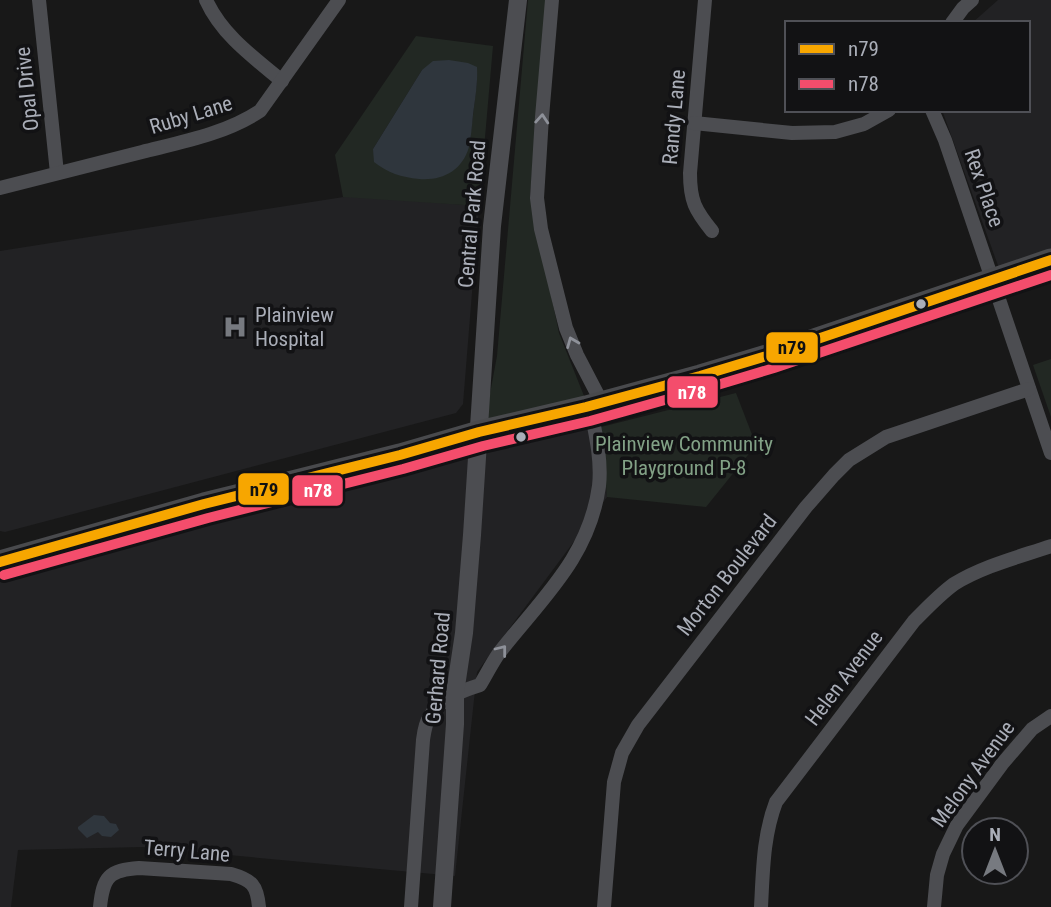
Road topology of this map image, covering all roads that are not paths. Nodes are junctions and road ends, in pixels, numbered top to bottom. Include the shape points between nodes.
1 (38, 0) edge
2 (206, 0) edge
3 (339, 0) edge
4 (518, 0) edge
5 (552, 0) edge
6 (705, 0) edge
7 (972, 0) edge
8 (953, 21) edge
9 (282, 81) junction
10 (885, 112) edge
11 (933, 112) edge
12 (694, 123) junction
13 (57, 173) junction
14 (0, 188) edge
15 (712, 231) dead end
16 (1051, 260) edge
17 (992, 280) junction
18 (1029, 389) junction
19 (596, 405) junction
20 (479, 432) junction
21 (1051, 453) edge
22 (1051, 546) edge
23 (0, 562) edge
24 (454, 693) junction
25 (1051, 716) edge
26 (100, 907) edge
27 (259, 907) edge
28 (411, 907) edge
29 (442, 907) edge
30 (604, 907) edge
31 (761, 907) edge
32 (934, 907) edge

1 - 13 street, Opal Drive
2 - 9 street via 237,43
3 - 9 street, Ruby Lane
4 - 20 street, Central Park Road via 492,226
19 -> 5 street via 566,328 537,198
6 - 12 street, Randy Lane
7 - 8 street
9 - 13 street, Ruby Lane via 260,111 230,128
10 - 12 street via 835,132 792,133
11 - 17 street, Rex Place
12 - 15 street, Randy Lane via 690,193
13 - 14 street, Ruby Lane
16 - 17 main road
17 - 18 street, Rex Place
17 - 19 main road via 770,355
18 - 21 street, Rex Place
18 - 30 street, Morton Boulevard via 886,437 849,460 806,507 638,725 622,753 614,782
19 - 20 main road
24 -> 19 street via 480,685 582,544 599,483
20 - 23 main road
20 - 24 street, Gerhard Road via 464,633
22 - 31 street, Helen Avenue via 956,583 914,621 776,802 766,835
24 - 28 street via 428,719 423,740
24 - 29 street, Gerhard Road
25 - 32 street, Melony Avenue via 1017,746 957,825 937,875
26 - 27 street, Terry Lane via 106,880 125,869 139,868 231,874 253,884

